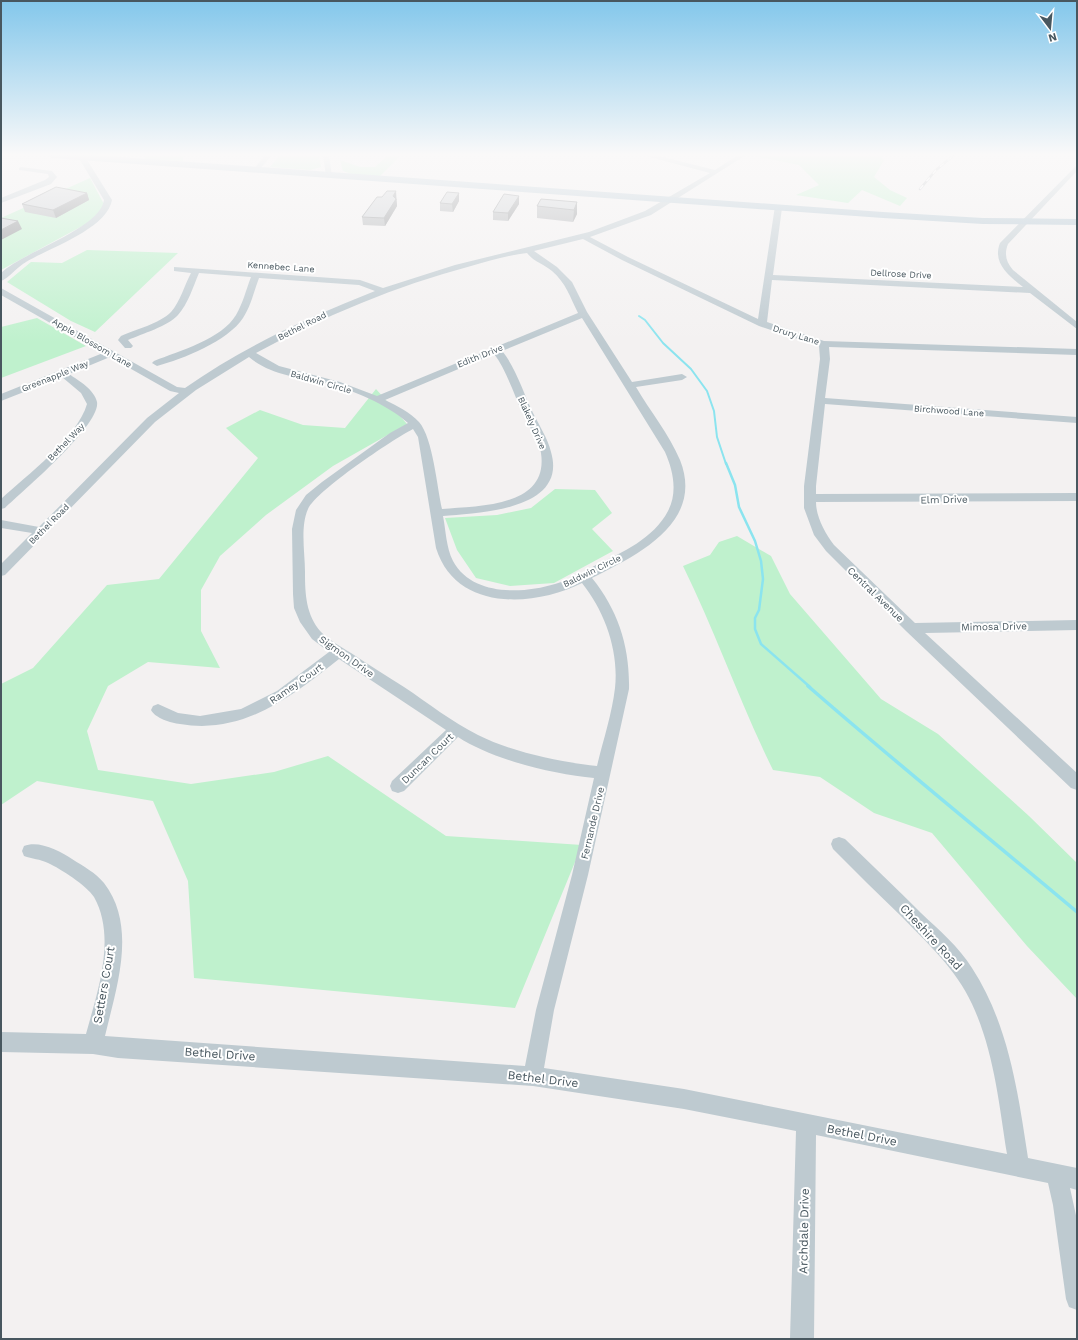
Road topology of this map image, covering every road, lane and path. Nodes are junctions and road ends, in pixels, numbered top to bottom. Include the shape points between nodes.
1 (98, 218) edge
2 (638, 218) edge
3 (777, 218) edge
4 (916, 218) edge
5 (1029, 218) edge
6 (1025, 222) junction
7 (1077, 222) edge
8 (585, 236) junction
9 (529, 250) junction
10 (177, 269) dead end
11 (196, 271) junction
12 (256, 275) junction
13 (770, 277) junction
14 (1, 278) edge
15 (1031, 290) junction
16 (1, 291) edge
17 (382, 291) junction
18 (583, 314) junction
19 (762, 324) junction
20 (1077, 326) edge
21 (824, 344) junction
22 (128, 346) dead end
23 (496, 350) junction
24 (1077, 352) edge
25 (250, 353) junction
26 (110, 354) junction
27 (158, 363) dead end
28 (63, 373) junction
29 (682, 377) dead end
30 (630, 385) junction
31 (185, 391) junction
32 (1, 398) edge
33 (378, 400) junction
34 (821, 401) junction
35 (1077, 420) edge
36 (414, 424) junction
37 (1077, 497) edge
38 (810, 498) junction
39 (1, 504) edge
40 (437, 513) junction
41 (1, 524) edge
42 (41, 531) junction
43 (1, 572) edge
44 (584, 576) junction
45 (1077, 625) edge
46 (912, 628) junction
47 (339, 652) junction
48 (158, 710) dead end
49 (457, 729) junction
50 (603, 773) junction
51 (1077, 783) edge
52 (398, 786) dead end
53 (839, 844) dead end
54 (30, 851) dead end
55 (1, 1042) edge
56 (93, 1044) junction
57 (533, 1076) junction
58 (806, 1124) junction
59 (1019, 1166) junction
60 (1056, 1174) junction
61 (1077, 1179) edge
62 (1077, 1299) edge
63 (802, 1339) edge

1 - 14 street via 87,226 16,264
2 - 8 street, Bethel Road
3 - 13 street
4 - 6 main road
5 - 6 street
6 - 7 main road
6 - 15 street via 1004,243 1001,254 1008,270
8 - 9 street, Bethel Road
8 - 19 street, Drury Lane
9 - 17 street, Bethel Road via 455,267
9 - 18 street, Baldwin Circle via 532,255 556,270 569,285
10 - 11 street, Kennebec Lane
11 - 12 street, Kennebec Lane
11 - 22 street via 176,312 163,321 124,338
12 - 17 street, Kennebec Lane via 360,283
12 - 27 street via 241,314 230,328
13 - 15 street, Dellrose Drive
13 - 19 street
15 - 20 street
16 - 26 street, Apple Blossom Lane
17 - 25 street, Bethel Road via 325,314
18 - 23 street, Edith Drive
18 - 30 street, Baldwin Circle
19 - 21 street, Drury Lane
21 - 24 street, Drury Lane
21 - 34 street, Central Avenue
23 - 33 street, Edith Drive
23 - 40 street, Blakely Drive via 546,452 546,478 537,490 518,501
25 - 31 street, Bethel Road
25 - 33 street, Baldwin Circle via 255,358 296,375 337,384
26 - 28 street, Greenapple Way
26 - 31 street, Apple Blossom Lane via 174,389
28 - 32 street, Greenapple Way
28 - 39 street, Bethel Way via 88,395 92,404 90,415 74,436
29 - 30 street
30 - 44 street, Baldwin Circle via 674,460 679,477 679,494 671,517 654,535 624,556
31 - 42 street, Bethel Road via 151,420
33 - 36 street, Baldwin Circle
34 - 35 street, Birchwood Lane
34 - 38 street, Central Avenue
36 - 40 street, Baldwin Circle via 423,437
36 - 47 street, Sigmon Drive via 394,435 317,492 305,504 300,514 298,529 301,608 313,632
37 - 38 street, Elm Drive
38 - 46 street, Central Avenue via 813,519 825,543
40 - 44 street, Baldwin Circle via 446,561 459,577 483,591 528,594 558,588
41 - 42 street
42 - 43 street, Bethel Road
44 - 50 street, Fernande Drive via 610,620 623,659 622,688
45 - 46 street, Mimosa Drive
46 - 51 street, Central Avenue
47 - 48 street, Ramey Court via 282,695 244,714 200,722 176,718
47 - 49 street, Sigmon Drive
49 - 50 street, Sigmon Drive via 472,739 505,753 577,770
49 - 52 street, Duncan Court
50 - 57 street, Fernande Drive via 545,1010
53 - 59 street, Cheshire Road via 941,944 957,962 974,989 997,1048
54 - 56 street, Setters Court via 56,857 88,879 105,902 112,928 112,953
55 - 56 street, Bethel Drive
56 - 57 street, Bethel Drive via 118,1048
57 - 58 street, Bethel Drive via 684,1099
58 - 59 street, Bethel Drive
58 - 63 street, Archdale Drive
59 - 60 street, Bethel Drive
60 - 61 street, Bethel Drive
60 - 62 street via 1064,1205

